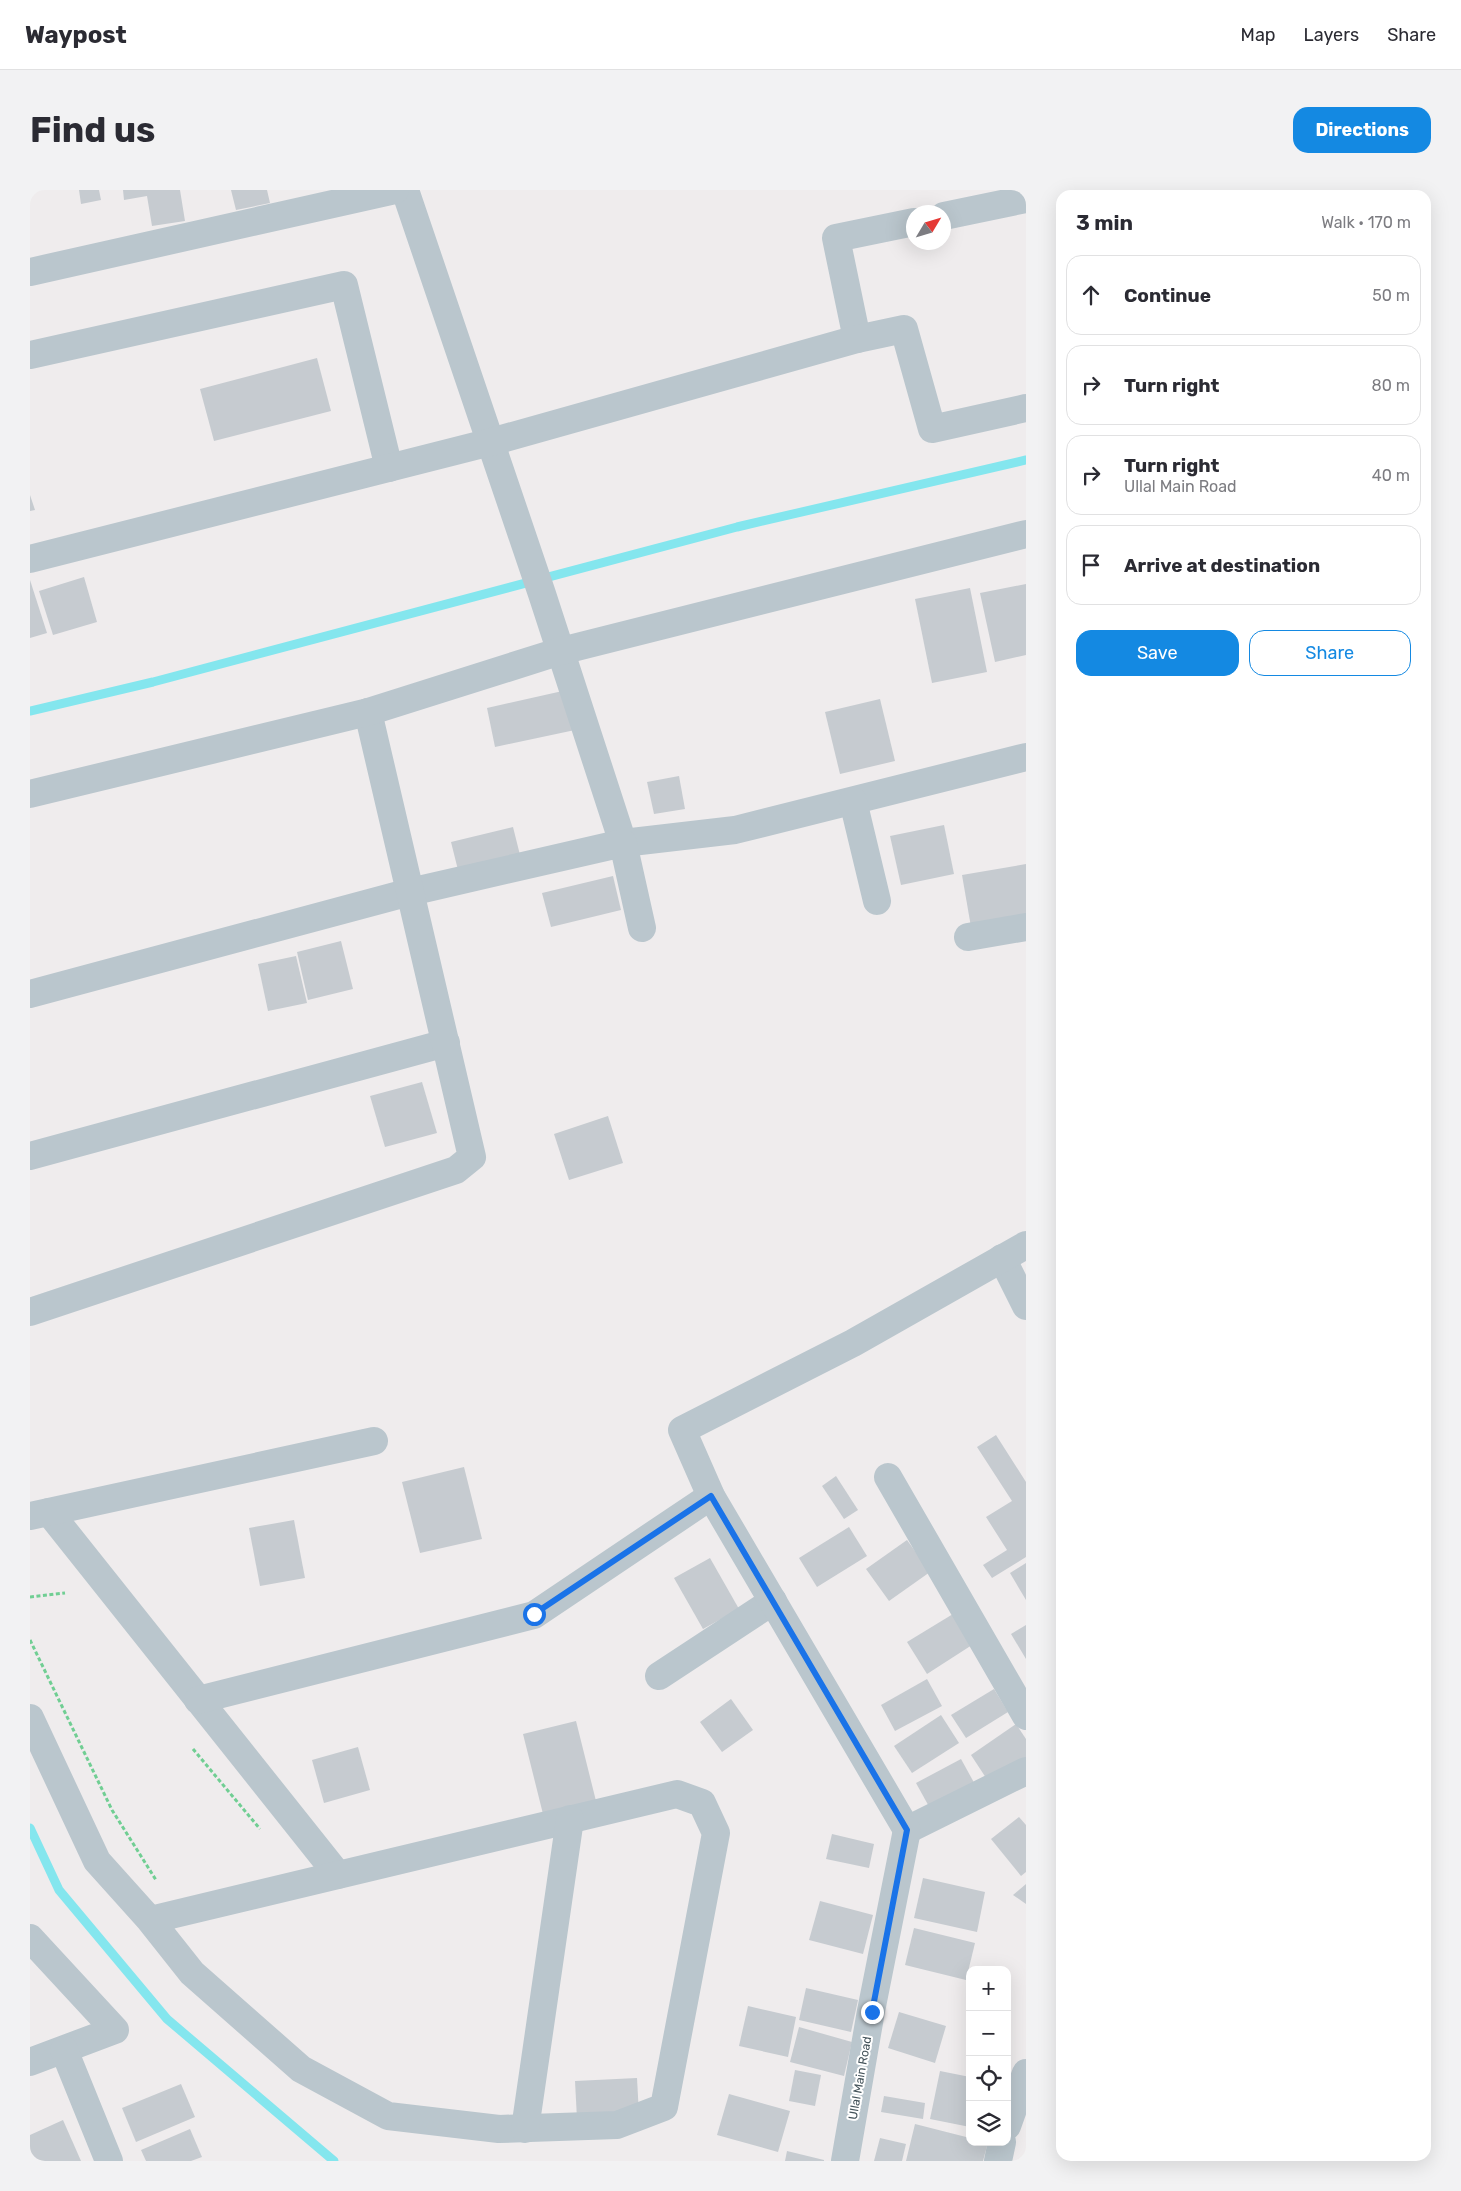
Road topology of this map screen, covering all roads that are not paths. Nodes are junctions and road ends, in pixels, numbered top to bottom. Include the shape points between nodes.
1 (395, 190) edge
2 (405, 190) edge
3 (1026, 199) edge
4 (951, 215) edge
5 (906, 224) edge
6 (30, 272) edge
7 (857, 339) junction
8 (30, 356) edge
9 (1026, 408) edge
10 (491, 442) junction
11 (389, 468) junction
12 (1026, 534) edge
13 (30, 559) edge
14 (561, 651) junction
15 (368, 712) junction
16 (1026, 757) edge
17 (30, 794) edge
18 (853, 801) junction
19 (623, 843) junction
20 (410, 892) junction
21 (877, 901) dead end
22 (1026, 926) edge
23 (642, 928) dead end
24 (968, 937) dead end
25 (30, 994) edge
26 (446, 1043) junction
27 (30, 1156) edge
28 (1026, 1245) edge
29 (1002, 1258) junction
30 (1026, 1306) edge
31 (30, 1312) edge
32 (374, 1441) dead end
33 (888, 1477) dead end
34 (711, 1496) junction
35 (39, 1514) edge
36 (773, 1601) junction
37 (659, 1676) dead end
38 (198, 1700) junction
39 (1026, 1716) edge
40 (30, 1718) edge
41 (1026, 1771) edge
42 (570, 1819) junction
43 (907, 1830) junction
44 (338, 1876) junction
45 (150, 1920) junction
46 (30, 1938) edge
47 (64, 2050) junction
48 (30, 2062) edge
49 (1026, 2073) edge
50 (1011, 2115) edge
51 (525, 2129) junction
52 (1001, 2146) edge
53 (109, 2161) edge
54 (846, 2161) edge
55 (998, 2161) edge

1 - 6 street
2 - 10 street
3 - 4 street
5 - 7 street via 836,238
7 - 9 street via 904,329 932,429
7 - 10 street
8 - 11 street via 344,285
10 - 11 street
10 - 14 street
11 - 13 street
12 - 14 street
14 - 15 street
14 - 19 street
15 - 17 street
15 - 20 street
16 - 18 street
18 - 19 street via 735,830
18 - 21 street
19 - 20 street
19 - 23 street
20 - 25 street
20 - 26 street
22 - 24 street
26 - 27 street
26 - 31 street via 472,1157 456,1170
28 - 29 street
29 - 30 street
29 - 34 street via 853,1343 682,1430
32 - 35 street
33 - 39 street
34 - 36 street
34 - 38 street via 534,1614
35 - 38 street
36 - 37 street
36 - 43 street
38 - 44 street
40 - 45 street via 97,1861
41 - 43 street
42 - 44 street
42 - 51 street
42 - 51 street via 677,1794 702,1803 716,1833 664,2107 617,2125
43 - 54 street, Ullal Main Road
44 - 45 street
45 - 51 street via 192,1973 301,2069 388,2116
46 - 47 street via 115,2030
47 - 48 street
47 - 53 street
49 - 50 street
52 - 55 street

